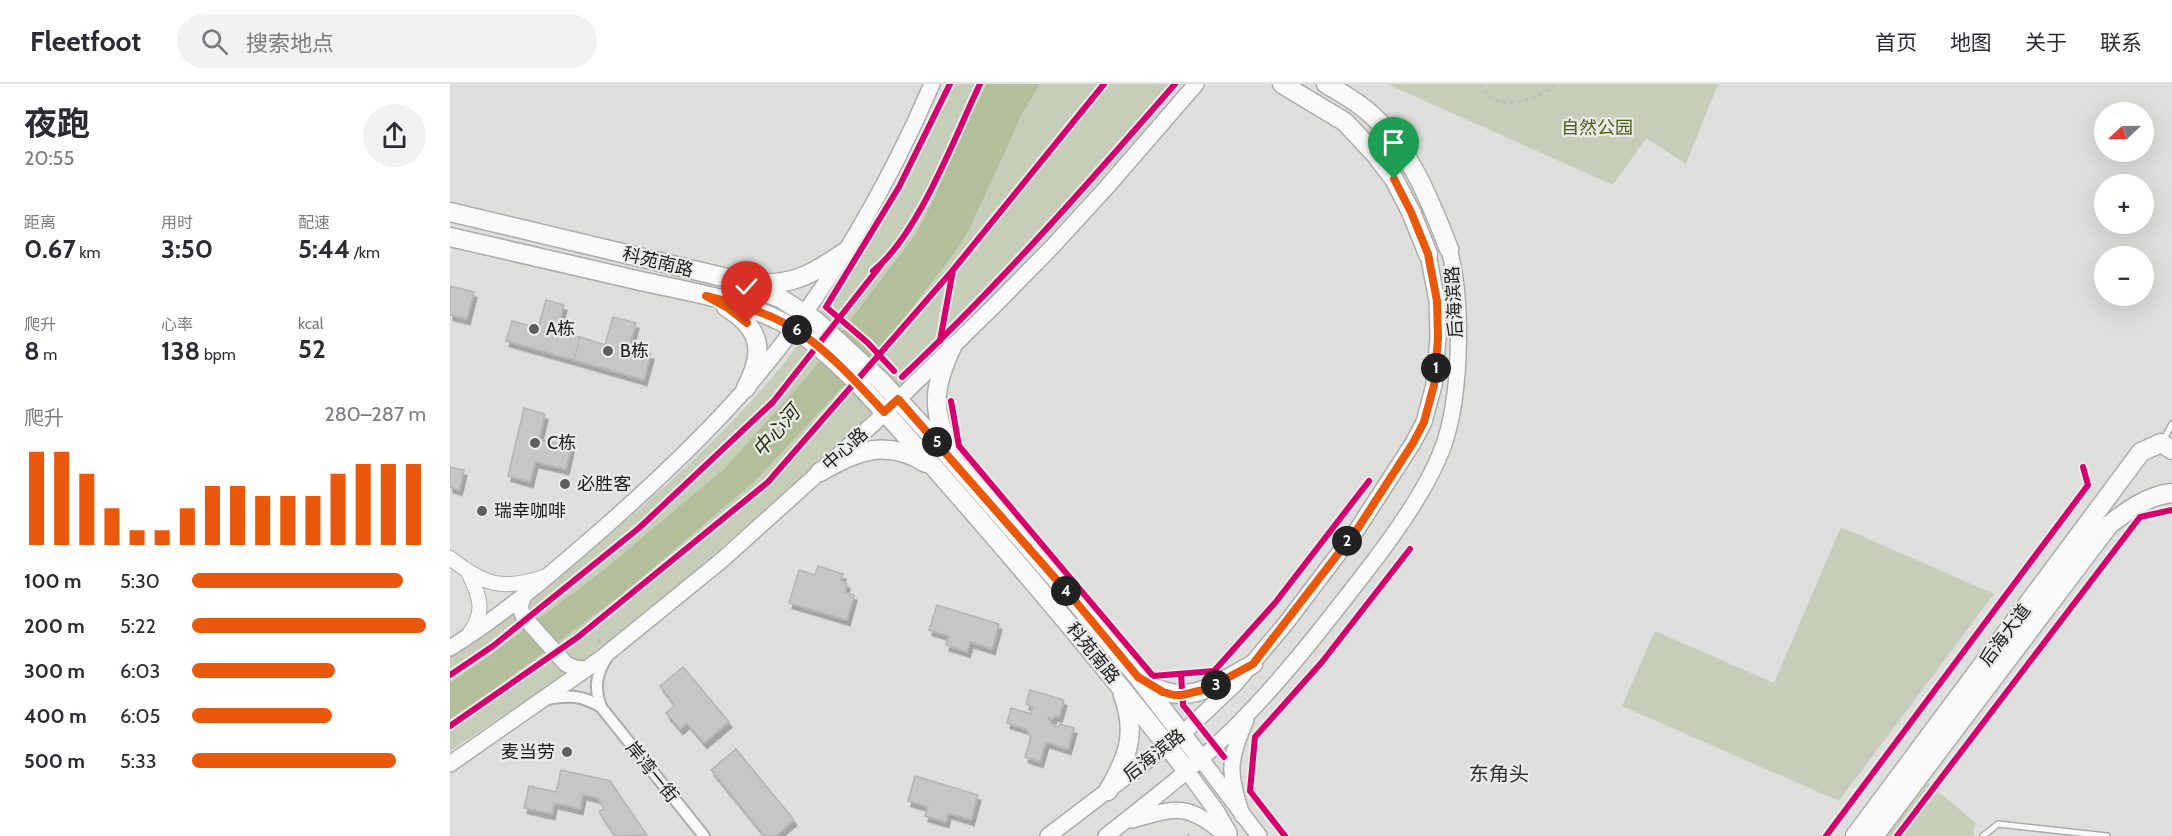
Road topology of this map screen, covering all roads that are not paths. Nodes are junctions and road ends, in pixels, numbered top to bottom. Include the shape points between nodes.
1 (932, 84) edge
2 (1196, 84) edge
3 (1282, 84) edge
4 (1326, 84) edge
5 (450, 212) edge
6 (450, 237) edge
7 (1449, 249) joint
8 (843, 253) junction
9 (1428, 254) joint
10 (727, 278) junction
11 (706, 296) junction
12 (805, 313) junction
13 (794, 328) junction
14 (952, 347) junction
15 (746, 388) junction
16 (898, 399) junction
17 (884, 412) junction
18 (2172, 424) edge
19 (2166, 446) edge
20 (954, 461) junction
21 (935, 469) junction
22 (820, 472) junction
23 (2172, 493) edge
24 (450, 558) edge
25 (468, 572) junction
26 (549, 575) junction
27 (524, 595) junction
28 (494, 618) junction
29 (519, 619) junction
30 (467, 637) junction
31 (450, 648) edge
32 (613, 648) junction
33 (1253, 664) junction
34 (562, 667) junction
35 (586, 669) junction
36 (1138, 677) junction
37 (1119, 685) junction
38 (558, 689) junction
39 (543, 699) junction
40 (601, 707) junction
41 (1250, 712) junction
42 (1182, 734) junction
43 (1167, 745) junction
44 (450, 764) edge
45 (1194, 765) junction
46 (1108, 791) junction
47 (1242, 815) junction
48 (1123, 822) junction
49 (704, 836) edge
50 (1048, 836) edge
51 (1106, 836) edge
52 (1229, 836) edge
53 (1259, 836) edge
54 (1855, 836) edge
55 (1874, 836) edge
56 (1983, 836) edge
57 (2107, 836) edge

1 - 8 main road via 885,181
2 - 14 main road, 中心路 via 1106,188
3 - 9 main road via 1345,122 1376,154 1394,179
4 - 7 main road via 1366,110 1392,137 1416,174
5 - 10 main road, 科苑南路
6 - 11 main road, 科苑南路
7 - 41 main road, 后海滨路 via 1458,310 1455,390 1446,439 1428,478 1386,545 1306,648
8 - 10 main road via 809,275 791,281 763,284
8 - 12 main road
9 - 33 main road, 后海滨路 via 1437,301 1438,338 1434,385 1424,422 1358,528
10 - 12 main road, 科苑南路 via 770,294
11 - 13 main road, 科苑南路
11 - 15 main road via 739,316 757,339 756,366
12 - 13 main road
12 - 16 main road, 科苑南路
13 - 15 main road
13 - 17 main road, 科苑南路
14 - 16 main road, 中心路
14 - 20 main road via 939,376 935,400
15 - 26 main road via 658,478
16 - 17 main road, 中心路
16 - 20 main road, 科苑南路
17 - 21 main road, 科苑南路
17 - 22 main road, 中心路
18 - 19 lane
19 - 54 main road, 后海大道 via 2141,452
20 - 36 main road, 科苑南路
21 - 22 main road via 916,457 883,449 852,454
21 - 37 main road, 科苑南路
22 - 32 main road, 中心路 via 722,560
23 - 55 main road, 后海大道 via 2140,504 2109,525
24 - 25 street
25 - 26 street via 505,585
25 - 30 street via 480,606 479,617
26 - 27 main road
27 - 28 main road
27 - 29 main road
28 - 29 main road
28 - 30 main road
29 - 34 main road
30 - 31 main road
32 - 35 main road, 中心路
32 - 40 street via 596,682
33 - 36 main road via 1207,689 1182,695 1163,692
33 - 42 main road, 后海滨路
34 - 35 main road
34 - 38 main road
35 - 38 main road, 中心路
36 - 42 main road, 科苑南路
37 - 43 main road, 科苑南路
37 - 46 main road via 1129,712 1130,735 1125,757
38 - 39 main road, 中心路
39 - 40 street via 575,695
39 - 44 main road, 中心路
40 - 49 street, 岸湾一街
41 - 45 main road, 后海滨路
41 - 47 main road via 1231,763 1231,778
42 - 43 main road, 后海滨路
42 - 45 main road, 科苑南路
43 - 45 main road, 科苑南路
43 - 46 main road, 后海滨路
45 - 47 main road
45 - 48 main road, 后海滨路
45 - 52 main road
46 - 50 main road, 后海滨路
47 - 53 main road
48 - 51 main road, 后海滨路
48 - 52 main road via 1160,812 1191,812
56 - 57 lane via 1998,824

